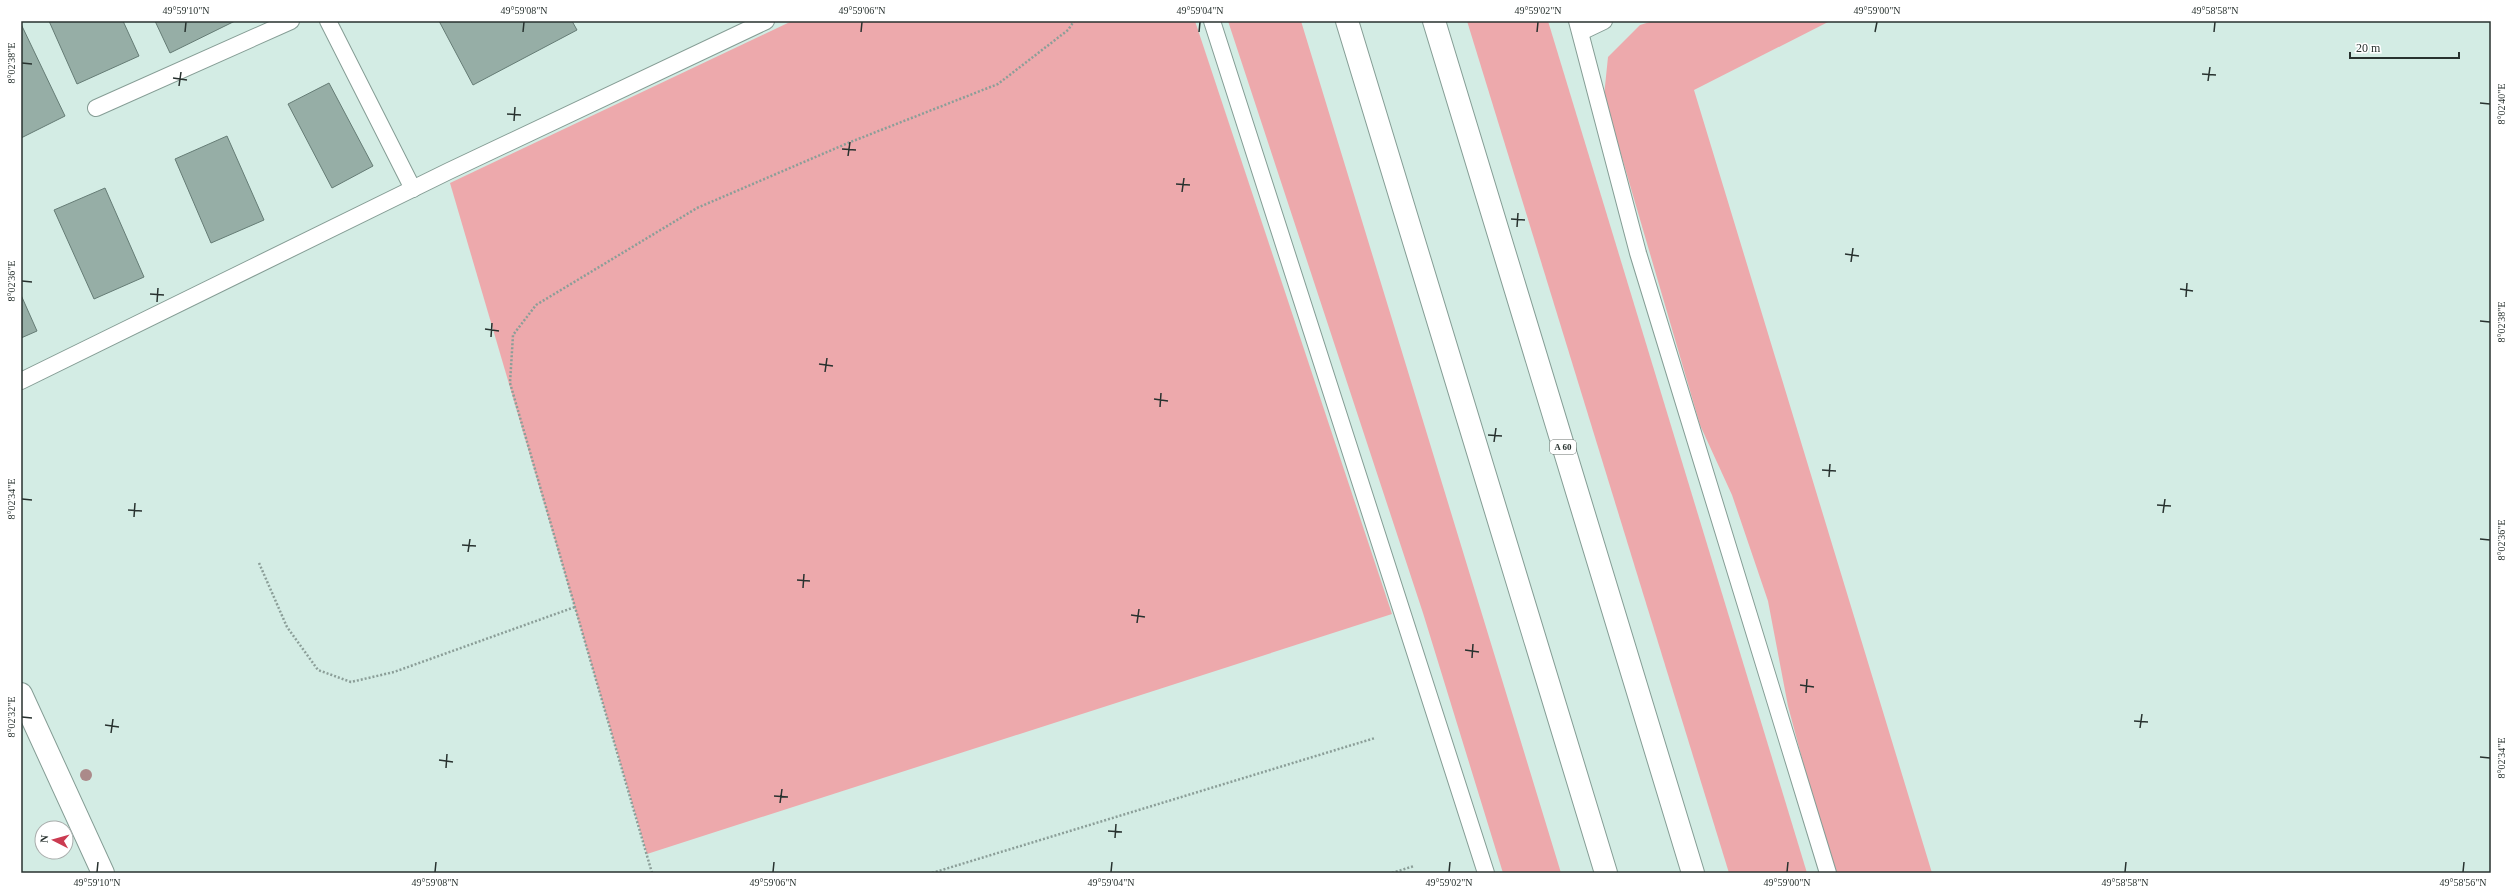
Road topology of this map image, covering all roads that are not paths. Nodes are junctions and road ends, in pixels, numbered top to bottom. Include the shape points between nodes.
1 (291, 21) edge
2 (328, 21) edge
3 (766, 21) edge
4 (1212, 21) edge
5 (1347, 21) edge
6 (1434, 21) edge
7 (1604, 21) edge
8 (1579, 27) edge
9 (96, 108) dead end
10 (413, 189) junction
11 (21, 381) edge
12 (21, 694) edge
13 (103, 873) edge
14 (1486, 873) edge
15 (1606, 873) edge
16 (1693, 873) edge
17 (1828, 873) edge

1 - 9 lane
2 - 10 lane
3 - 10 lane
4 - 14 lane
5 - 15 main road
6 - 16 main road, A 60
7 - 8 lane
8 - 17 lane via 1638,253
10 - 11 lane
12 - 13 main road

